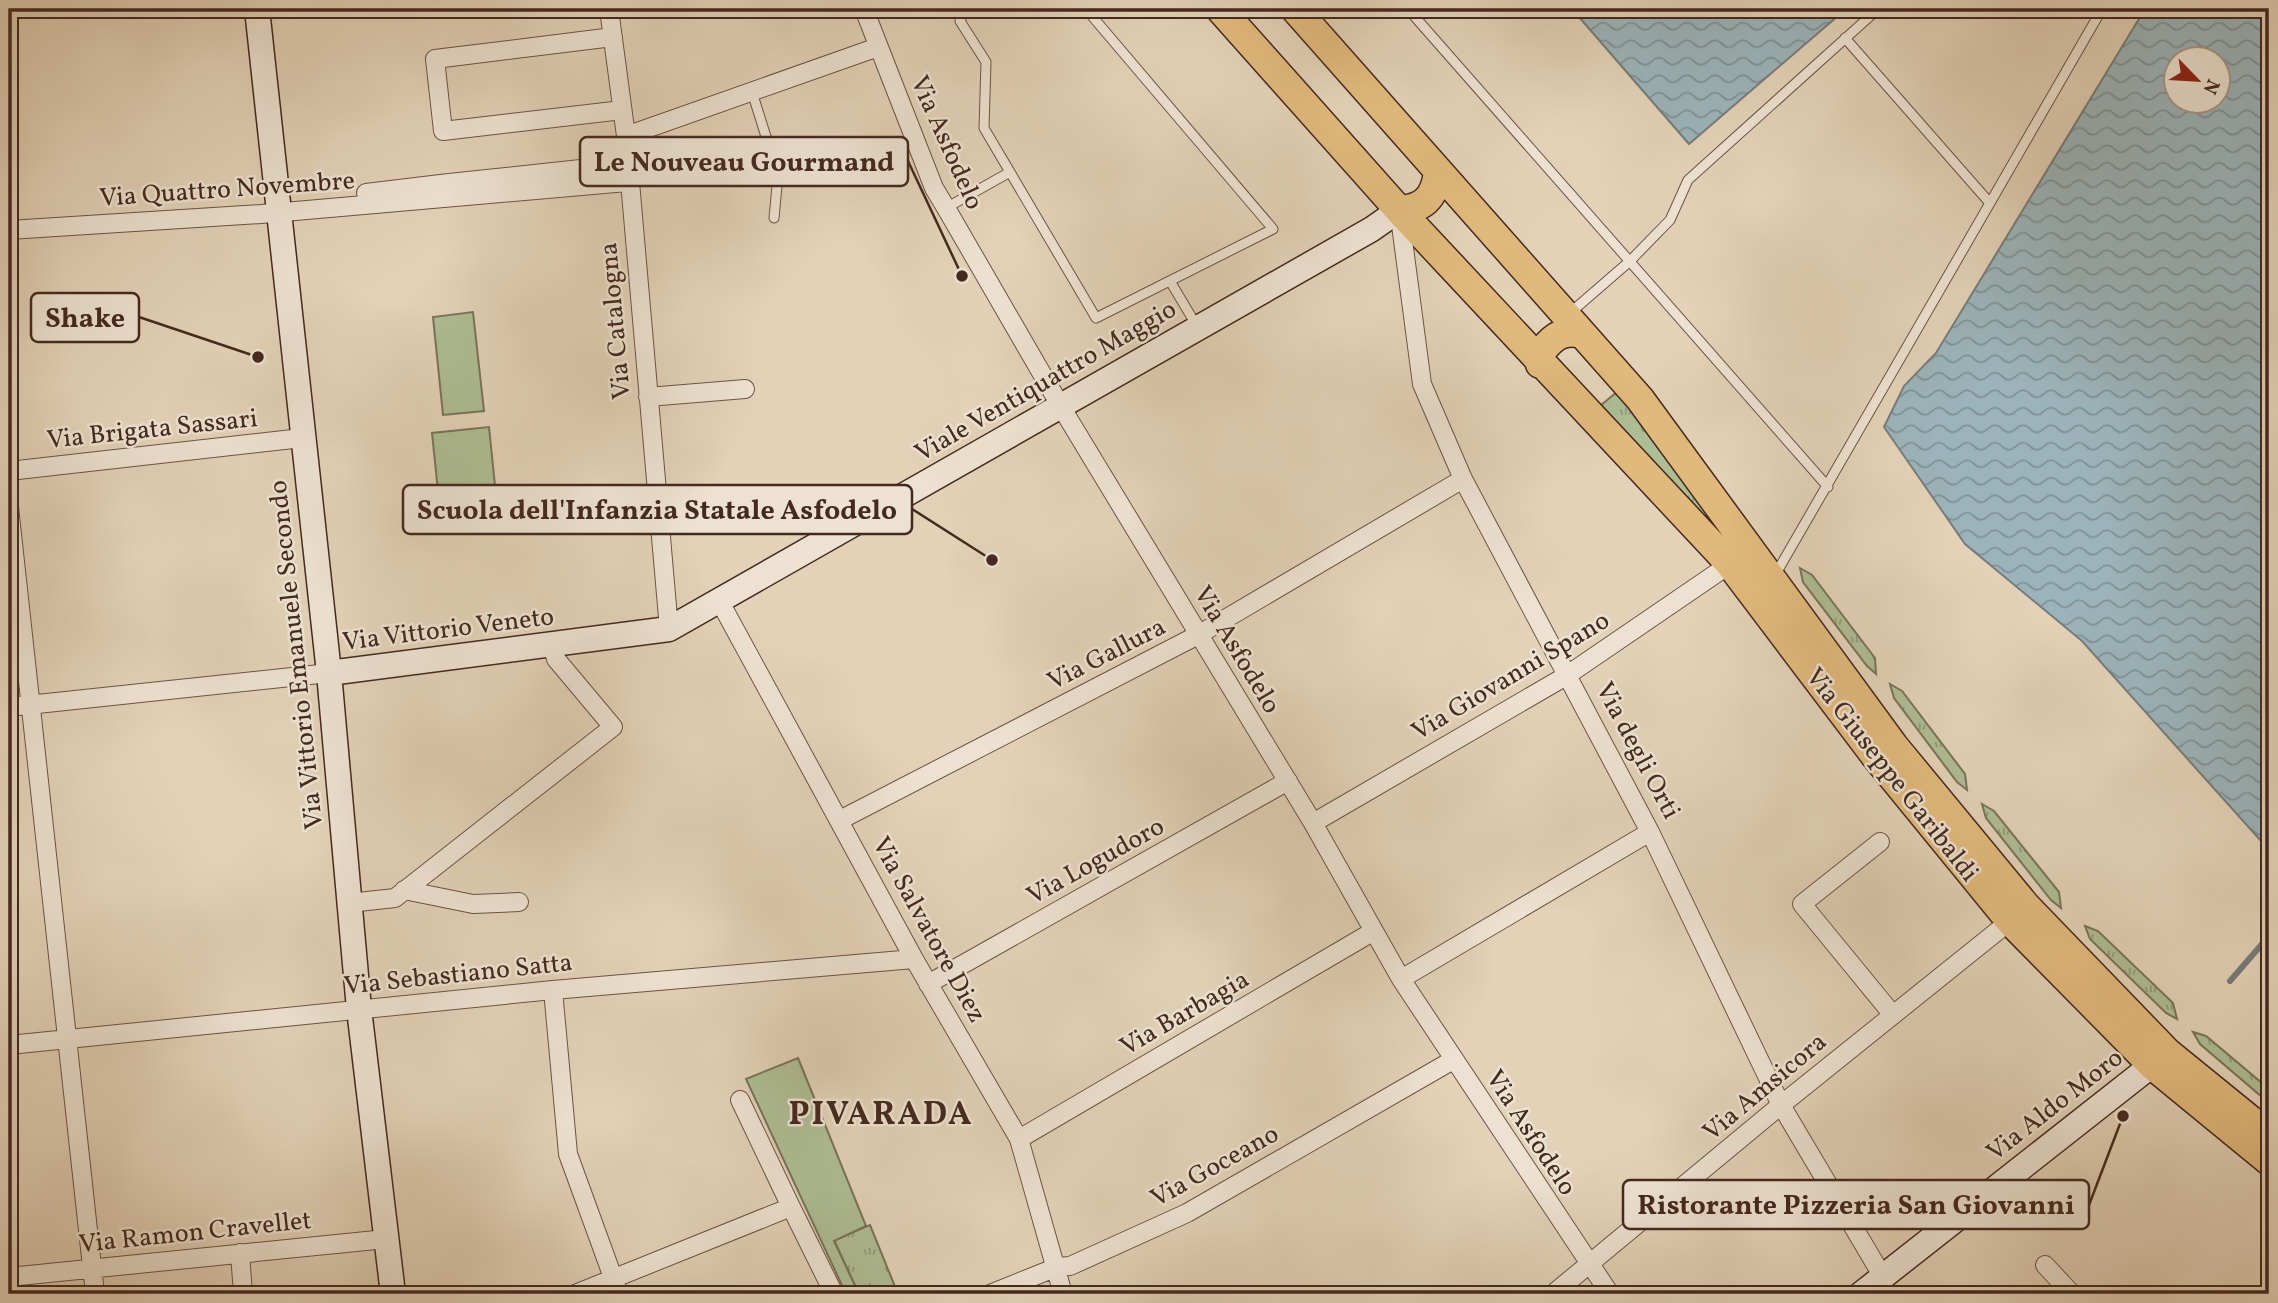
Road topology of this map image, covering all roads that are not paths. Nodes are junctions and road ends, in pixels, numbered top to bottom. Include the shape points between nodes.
1 (257, 9) edge
2 (608, 9) edge
3 (864, 9) edge
4 (964, 9) edge
5 (1086, 9) edge
6 (1220, 9) edge
7 (1295, 9) edge
8 (1408, 9) edge
9 (1878, 9) edge
10 (2102, 9) edge
11 (613, 37) junction
12 (1845, 38) junction
13 (878, 47) junction
14 (752, 92) junction
15 (622, 110) junction
16 (626, 136) junction
17 (1010, 172) junction
18 (1438, 172) junction
19 (627, 173) junction
20 (449, 190) junction
21 (344, 195) dead end
22 (1989, 202) junction
23 (946, 208) junction
24 (1399, 210) junction
25 (279, 212) junction
26 (774, 218) dead end
27 (9, 230) edge
28 (1630, 261) junction
29 (1170, 281) junction
30 (1567, 318) junction
31 (1198, 328) junction
32 (1519, 340) junction
33 (1541, 364) junction
34 (745, 389) dead end
35 (648, 397) junction
36 (1060, 405) junction
37 (302, 438) junction
38 (9, 471) edge
39 (1463, 479) junction
40 (1828, 487) junction
41 (9, 507) edge
42 (1722, 513) junction
43 (1699, 531) junction
44 (1730, 564) junction
45 (1765, 589) junction
46 (719, 600) junction
47 (669, 629) junction
48 (1198, 635) junction
49 (552, 645) junction
50 (329, 673) junction
51 (1566, 676) junction
52 (30, 704) junction
53 (9, 707) edge
54 (1288, 781) junction
55 (840, 820) junction
56 (1313, 823) junction
57 (1650, 832) junction
58 (1880, 842) dead end
59 (404, 890) junction
60 (519, 902) dead end
61 (349, 903) junction
62 (2010, 921) junction
63 (1374, 931) junction
64 (914, 959) junction
65 (1401, 979) junction
66 (928, 984) junction
67 (553, 990) junction
68 (359, 1009) junction
69 (1893, 1015) junction
70 (66, 1039) junction
71 (9, 1045) edge
72 (1453, 1060) junction
73 (2152, 1065) junction
74 (740, 1100) dead end
75 (1781, 1105) junction
76 (2269, 1135) edge
77 (1019, 1139) junction
78 (2269, 1161) edge
79 (791, 1208) junction
80 (386, 1239) junction
81 (240, 1253) junction
82 (2045, 1265) dead end
83 (93, 1266) junction
84 (1057, 1267) junction
85 (1590, 1267) junction
86 (9, 1278) edge
87 (1888, 1286) edge
88 (617, 1287) edge
89 (95, 1294) edge
90 (243, 1294) edge
91 (393, 1294) edge
92 (575, 1294) edge
93 (834, 1294) edge
94 (990, 1294) edge
95 (1063, 1294) edge
96 (1553, 1294) edge
97 (1610, 1294) edge
98 (1861, 1294) edge
99 (2072, 1294) edge

1 - 25 street, Via Vittorio Emanuele Secondo
2 - 11 street, Via Catalogna
3 - 13 street, Via Asfodelo
4 - 17 lane via 960,21 986,62 984,128
5 - 29 lane via 1273,229
6 - 24 main road, Via Giuseppe Garibaldi
7 - 18 main road, Via Giuseppe Garibaldi
8 - 28 lane
9 - 12 lane
10 - 22 lane
11 - 15 street, Via Catalogna
11 - 15 street via 435,59 443,131
12 - 22 lane
12 - 28 lane via 1688,180 1670,220
13 - 14 street
13 - 23 street, Via Asfodelo
14 - 16 street
14 - 26 lane via 778,175
15 - 16 street, Via Catalogna
16 - 19 street, Via Catalogna
17 - 23 lane
17 - 29 lane via 1096,318
18 - 24 main road via 1436,188 1427,202
18 - 30 main road, Via Giuseppe Garibaldi
19 - 20 street, Via Quattro Novembre
19 - 35 street, Via Catalogna
20 - 21 street, Via Quattro Novembre
20 - 25 street, Via Quattro Novembre
22 - 40 lane
23 - 36 street, Via Asfodelo
24 - 31 street, Viale Ventiquattro Maggio
24 - 32 main road, Via Giuseppe Garibaldi
24 - 39 street, Via degli Orti via 1422,384
25 - 27 street, Via Quattro Novembre
25 - 37 street, Via Vittorio Emanuele Secondo
28 - 30 lane
28 - 40 lane
29 - 31 lane
30 - 32 main road via 1556,313 1532,340
30 - 33 main road via 1571,331 1558,334 1538,356
30 - 42 main road, Via Giuseppe Garibaldi via 1640,399
31 - 36 street, Viale Ventiquattro Maggio
32 - 33 main road, Via Giuseppe Garibaldi
33 - 43 main road, Via Giuseppe Garibaldi
34 - 35 street
35 - 47 street, Via Catalogna
36 - 46 street, Viale Ventiquattro Maggio
36 - 48 street, Via Asfodelo
37 - 38 street, Via Brigata Sassari
37 - 50 street, Via Vittorio Emanuele Secondo
39 - 48 street, Via Gallura
39 - 51 street, Via degli Orti
40 - 45 lane
41 - 52 street
42 - 43 main road via 1721,524 1712,533
42 - 45 main road, Via Giuseppe Garibaldi
43 - 44 main road, Via Giuseppe Garibaldi
44 - 45 main road, Via Giuseppe Garibaldi
44 - 51 street, Via Giovanni Spano
45 - 62 main road, Via Giuseppe Garibaldi via 1877,757
45 - 76 main road, Via Giuseppe Garibaldi via 2027,907 2167,1052
46 - 47 street, Via Vittorio Veneto
46 - 55 street, Via Salvatore Diez
47 - 49 street, Via Vittorio Veneto
48 - 54 street, Via Asfodelo
48 - 55 street, Via Gallura
49 - 50 street, Via Vittorio Veneto
49 - 59 street via 556,659 614,727
50 - 52 street, Via Vittorio Veneto
50 - 61 street, Via Vittorio Emanuele Secondo
51 - 56 street, Via Giovanni Spano
51 - 57 street, Via degli Orti
52 - 53 street, Via Vittorio Veneto
52 - 70 street
54 - 56 street, Via Asfodelo
54 - 66 street, Via Logudoro
55 - 64 street, Via Salvatore Diez
56 - 63 street, Via Asfodelo
57 - 65 street
57 - 75 street, Via degli Orti
58 - 69 street via 1802,904
59 - 60 street via 472,904
59 - 61 street via 395,898
61 - 68 street, Via Vittorio Emanuele Secondo
62 - 69 street, Via Amsicora
62 - 73 main road, Via Giuseppe Garibaldi
63 - 65 street, Via Asfodelo
63 - 77 street, Via Barbagia
64 - 66 street, Via Salvatore Diez
64 - 67 street, Via Sebastiano Satta
65 - 72 street, Via Asfodelo
66 - 77 street, Via Salvatore Diez
67 - 68 street, Via Sebastiano Satta
67 - 88 street via 568,1154
68 - 70 street, Via Sebastiano Satta
68 - 80 street, Via Vittorio Emanuele Secondo
69 - 75 street, Via Amsicora
70 - 71 street, Via Sebastiano Satta
70 - 83 street
72 - 84 street, Via Goceano via 1187,1213 1070,1266
72 - 85 street, Via Asfodelo
73 - 78 main road, Via Giuseppe Garibaldi
73 - 87 street, Via Aldo Moro
74 - 79 street
75 - 85 street, Via Amsicora
75 - 87 street, Via degli Orti
77 - 84 street, Via Salvatore Diez
79 - 88 street
79 - 93 street
80 - 81 street, Via Ramon Cravellet
80 - 91 street, Via Vittorio Emanuele Secondo
81 - 83 street, Via Ramon Cravellet
81 - 90 street
82 - 99 street
83 - 86 street, Via Ramon Cravellet
83 - 89 street
84 - 94 street, Via Goceano
84 - 95 street, Via Salvatore Diez
85 - 96 street, Via Amsicora
85 - 97 street, Via Asfodelo
87 - 98 street, Via Aldo Moro
88 - 92 street

